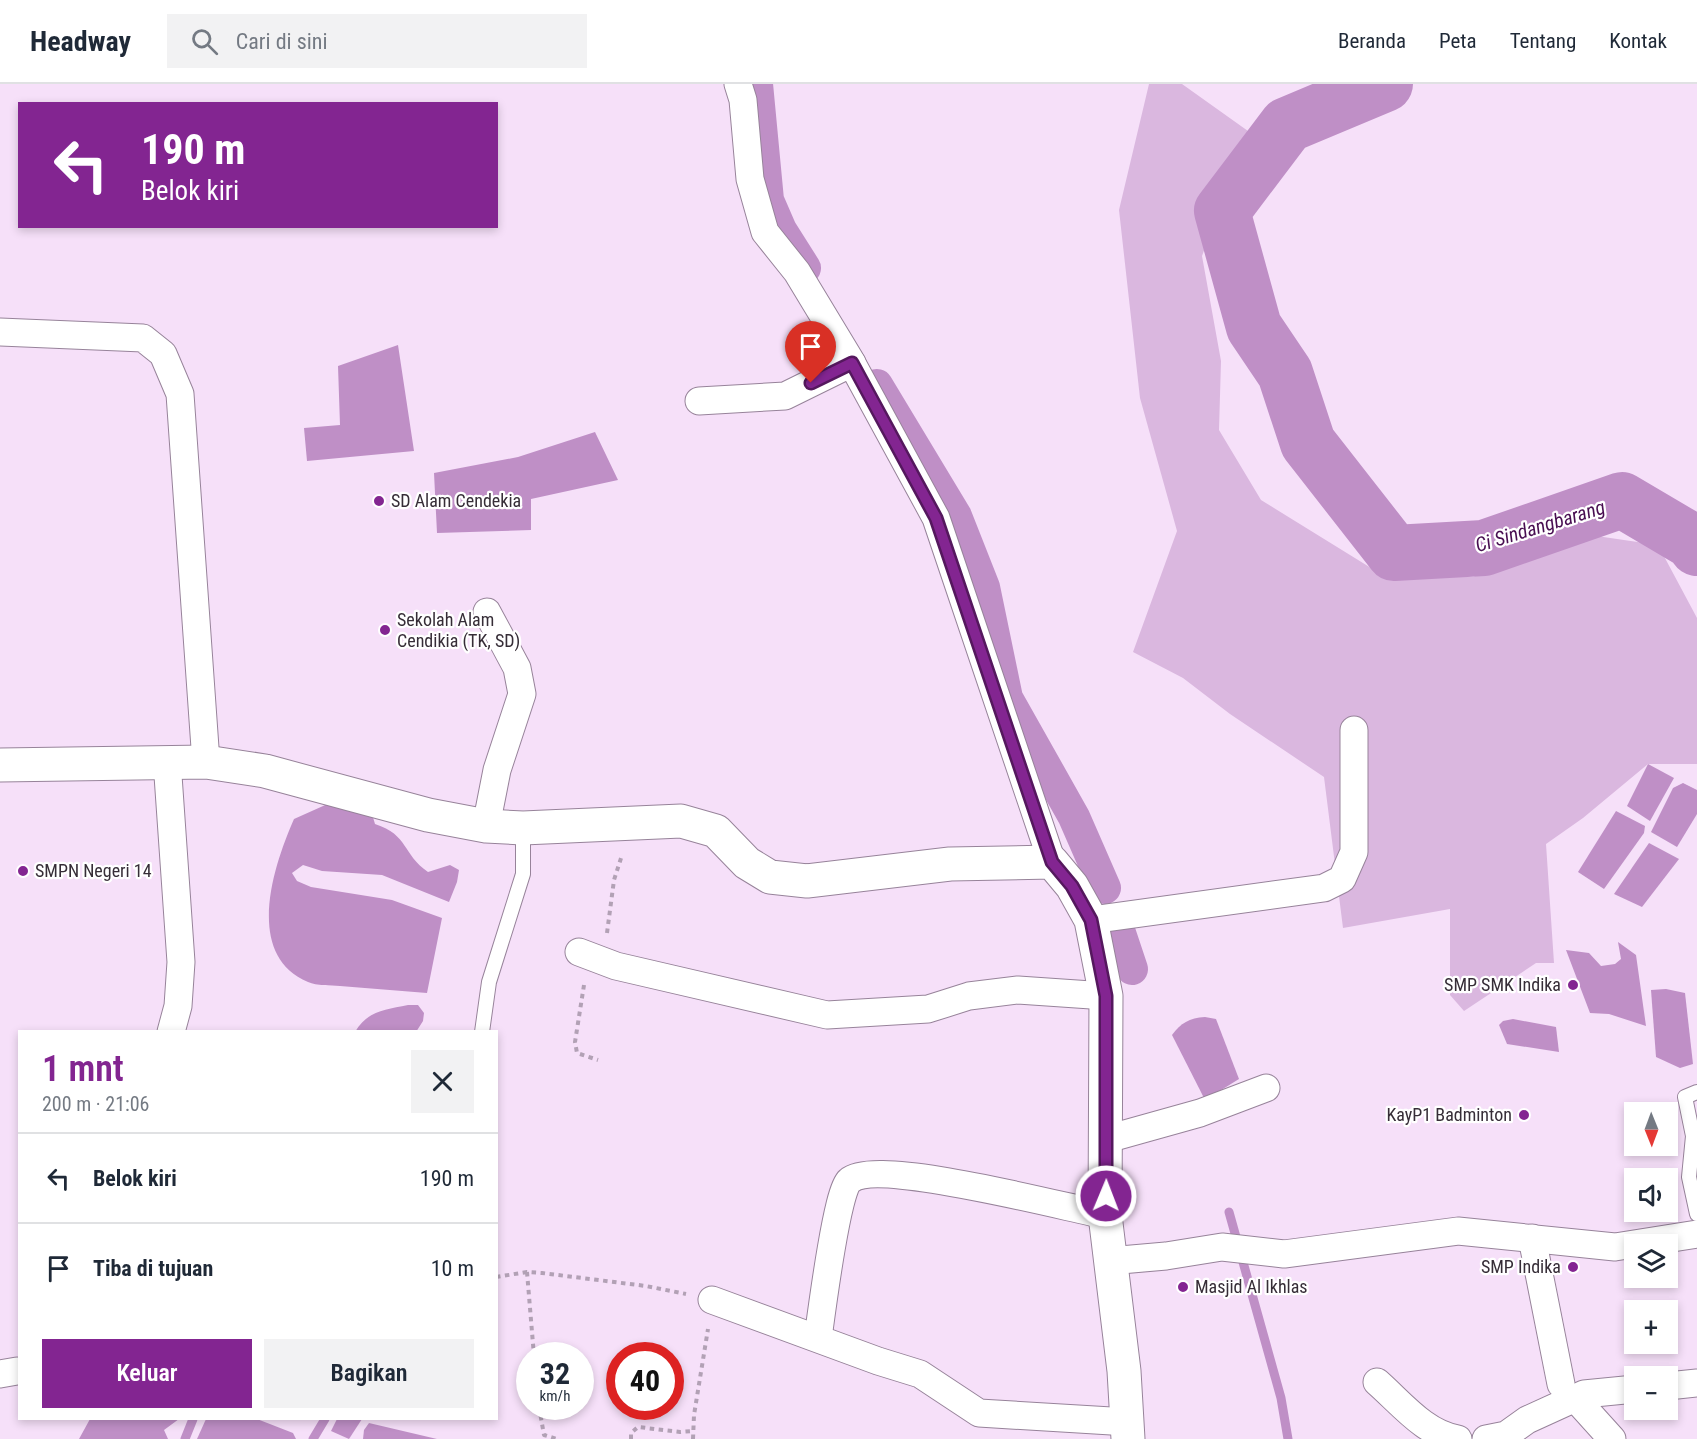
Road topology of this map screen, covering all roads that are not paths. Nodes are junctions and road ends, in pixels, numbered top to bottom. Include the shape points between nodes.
1 (738, 84) edge
2 (0, 332) edge
3 (852, 363) junction
4 (699, 401) dead end
5 (487, 612) dead end
6 (1354, 730) dead end
7 (167, 761) junction
8 (206, 762) junction
9 (0, 765) edge
10 (486, 826) junction
11 (523, 828) junction
12 (1052, 862) junction
13 (1091, 920) junction
14 (591, 956) road end
15 (1106, 996) junction
16 (172, 1030) edge
17 (482, 1030) edge
18 (1266, 1088) dead end
19 (1697, 1092) edge
20 (1107, 1139) junction
21 (1697, 1214) edge
22 (1105, 1215) junction
23 (1697, 1234) edge
24 (1532, 1238) junction
25 (1109, 1261) junction
26 (712, 1300) road end
27 (818, 1338) junction
28 (1377, 1382) dead end
29 (1697, 1383) edge
30 (1678, 1385) edge
31 (1624, 1390) edge
32 (1568, 1391) junction
33 (1128, 1430) edge
34 (1458, 1439) edge
35 (1486, 1439) edge
36 (1612, 1439) edge

1 - 3 street via 744,100 750,179 765,232 797,272
2 - 8 street via 143,338 163,354 180,394
3 - 4 street via 785,396
3 - 12 street via 936,518
5 - 10 street via 517,668 522,694 497,770
6 - 13 street via 1354,852 1342,879 1324,888
7 - 8 street
7 - 9 street
7 - 16 street via 181,962 178,1006
8 - 10 street via 265,771 428,815
10 - 11 street
11 - 12 street via 681,821 716,831 747,863 770,877 807,881 950,864
11 - 17 lane via 523,874 489,982
12 - 13 street via 1072,886
13 - 15 street
14 - 15 street via 638,972 826,1015 928,1009 969,996 1018,990
15 - 20 street
18 - 20 street via 1200,1113
19 - 21 lane via 1685,1097 1693,1136 1689,1177
20 - 22 street
22 - 25 street
22 - 27 street via 938,1180 890,1173 854,1178 845,1186 826,1274
23 - 24 street via 1615,1247
24 - 25 street via 1458,1231 1284,1254 1222,1247
24 - 32 street
25 - 33 street
26 - 27 street
27 - 33 street via 920,1374 979,1413
28 - 34 street via 1416,1419
29 - 30 street
31 - 32 street via 1584,1394
32 - 35 street via 1506,1435
32 - 36 street

